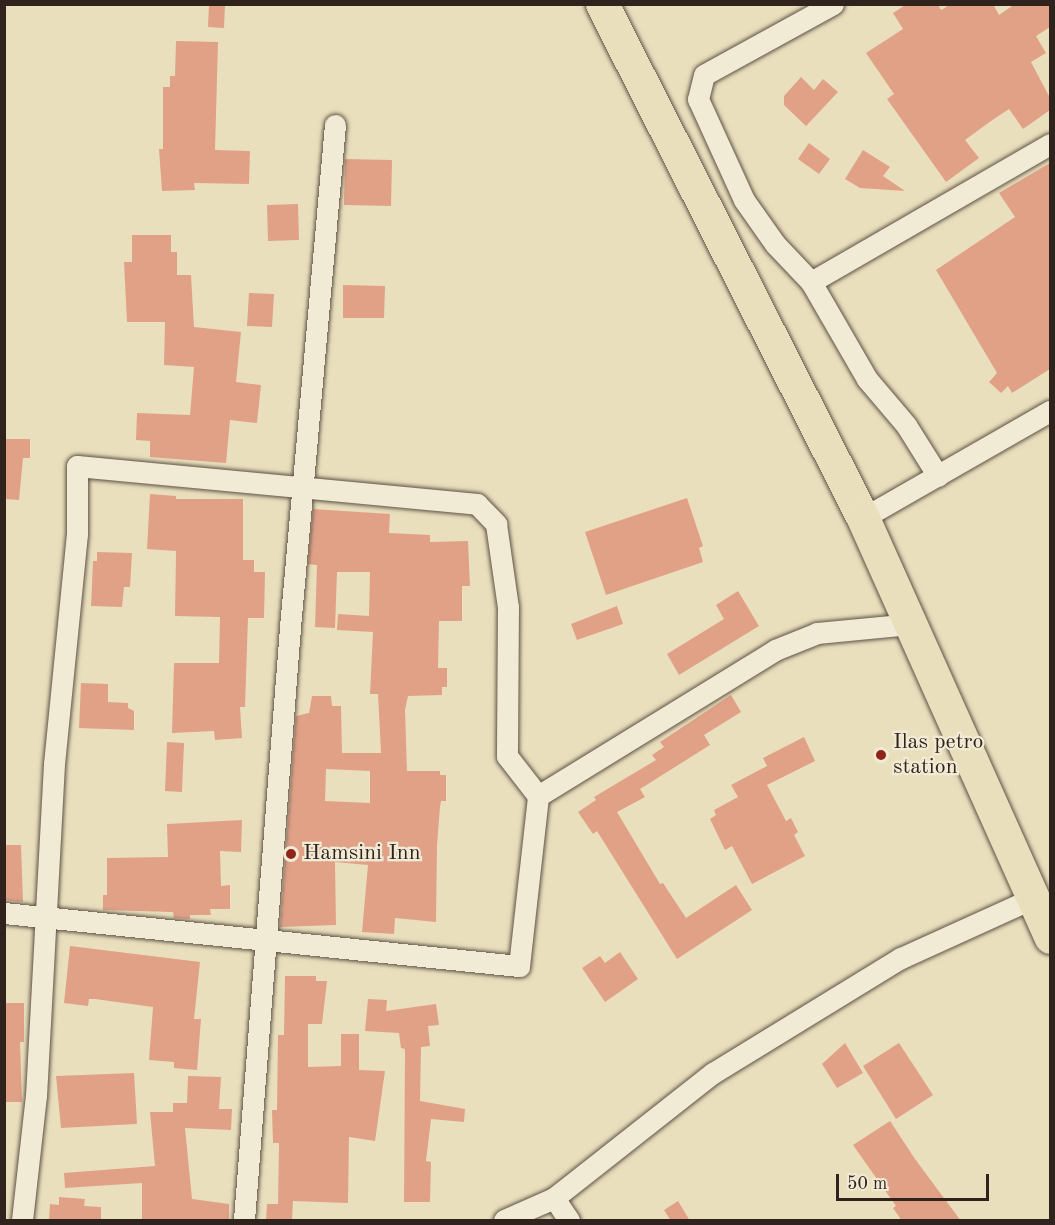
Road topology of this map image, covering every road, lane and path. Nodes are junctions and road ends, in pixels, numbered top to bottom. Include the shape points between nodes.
1 (602, 4) edge
2 (833, 4) edge
3 (335, 125) dead end
4 (1050, 144) edge
5 (812, 282) junction
6 (1050, 411) edge
7 (938, 476) junction
8 (303, 488) junction
9 (863, 518) junction
10 (910, 624) junction
11 (538, 796) junction
12 (1033, 898) junction
13 (4, 913) edge
14 (48, 917) junction
15 (1050, 937) edge
16 (266, 940) junction
17 (554, 1198) junction
18 (22, 1221) edge
19 (244, 1221) edge
20 (504, 1221) edge
21 (569, 1221) edge

1 - 9 highway
2 - 5 street via 704,75 698,99 744,200 775,244
3 - 8 street
4 - 5 street
5 - 7 street via 867,379 906,425
6 - 7 street
7 - 9 street
8 - 11 street via 477,504 495,524 508,607 507,756
8 - 14 street via 77,466 77,534 54,764
8 - 16 street
9 - 10 highway
10 - 11 street via 817,633 775,650
10 - 12 highway
11 - 16 street via 519,966
12 - 15 highway
12 - 17 street via 901,958 723,1067
13 - 14 street
14 - 16 street
14 - 18 street via 36,1096
16 - 19 street
17 - 20 street
17 - 21 street

